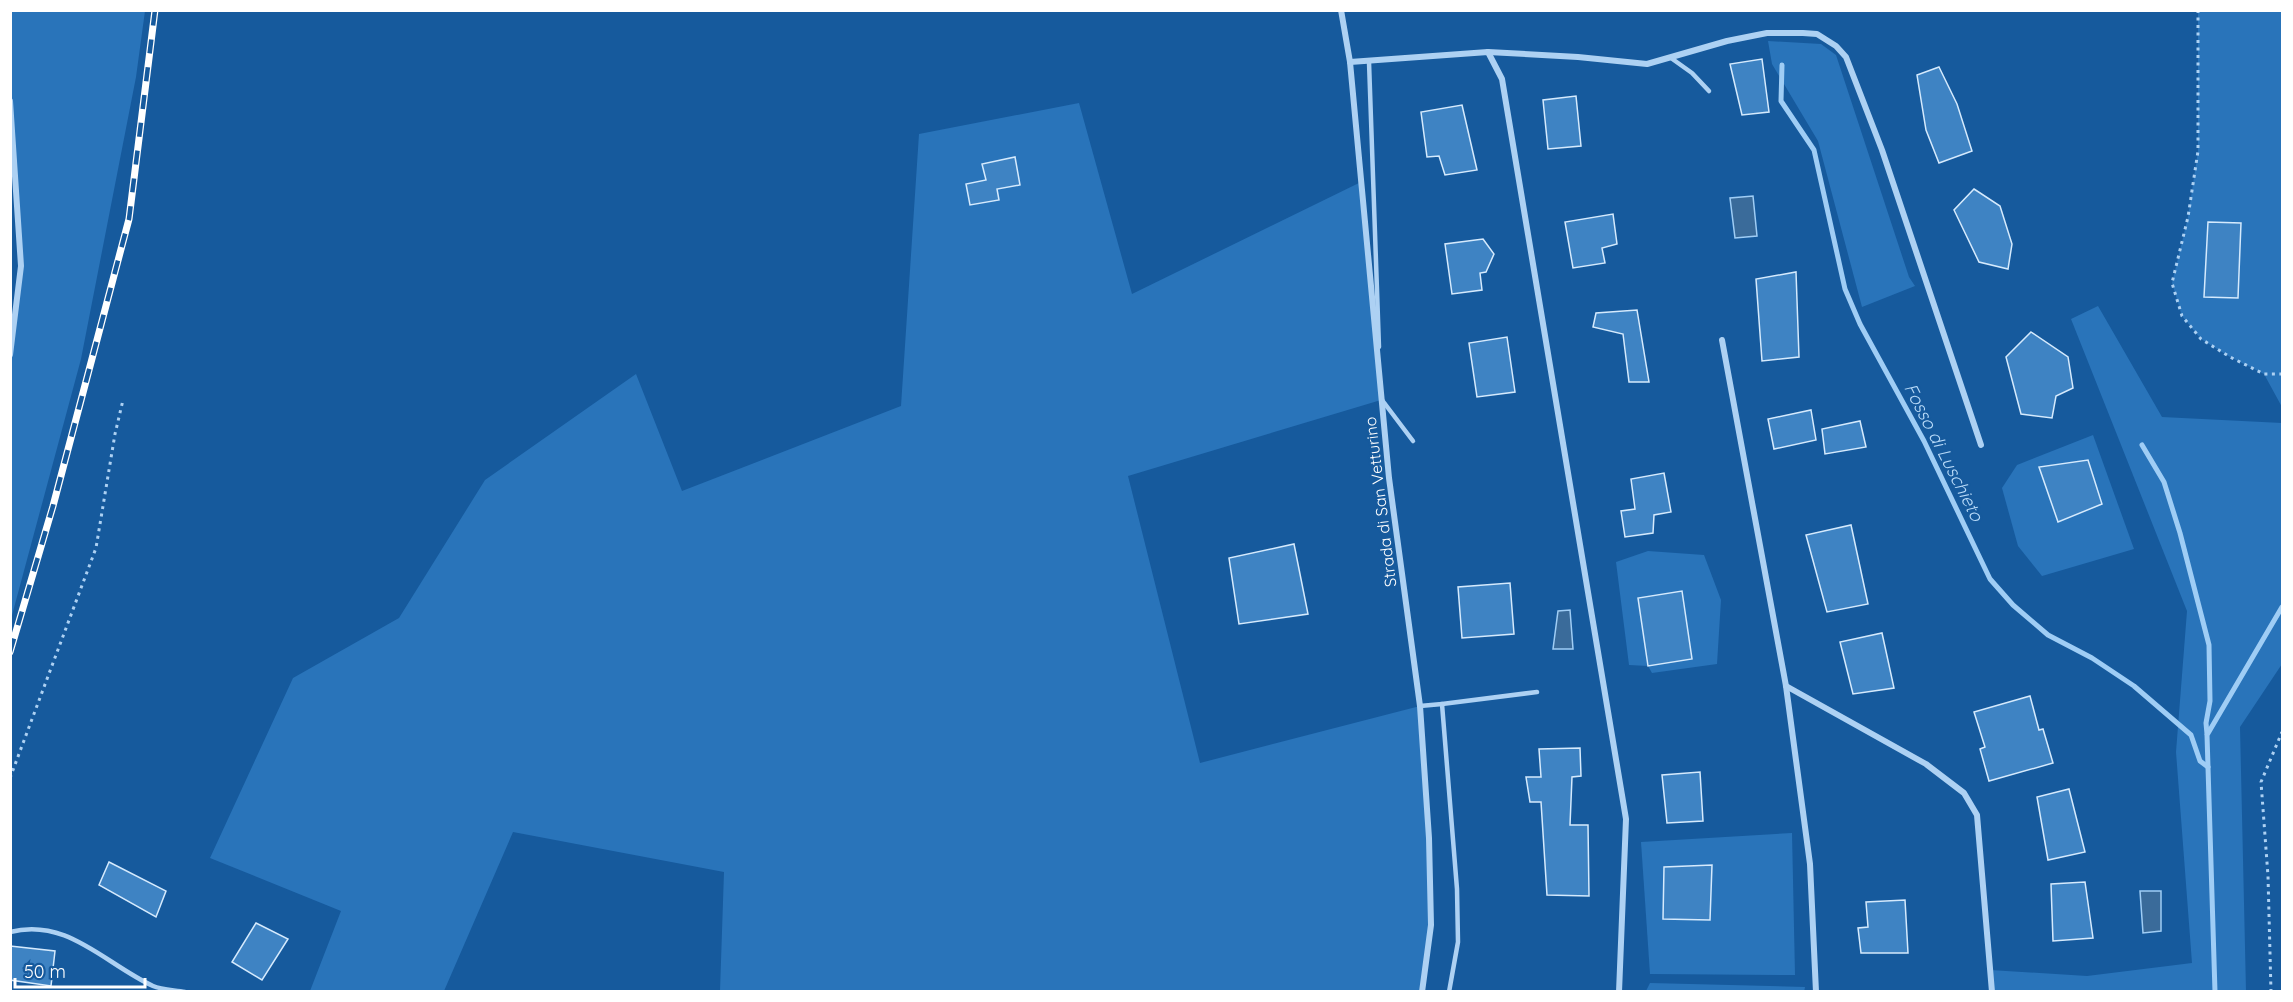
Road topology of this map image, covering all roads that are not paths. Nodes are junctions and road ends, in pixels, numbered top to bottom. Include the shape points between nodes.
1 (1341, 10) edge
2 (1488, 52) junction
3 (1670, 57) junction
4 (1350, 62) junction
5 (1369, 62) junction
6 (1709, 91) dead end
7 (10, 101) edge
8 (1722, 340) dead end
9 (10, 355) edge
10 (1381, 400) junction
11 (1413, 441) dead end
12 (1982, 445) dead end
13 (1786, 686) junction
14 (1537, 692) dead end
15 (1442, 704) junction
16 (1420, 706) junction
17 (10, 932) edge
18 (185, 992) edge
19 (1422, 992) edge
20 (1449, 992) edge
21 (1619, 992) edge
22 (1816, 992) edge
23 (1992, 992) edge

1 - 4 street, Strada di San Vetturino
2 - 3 street via 1647,64
2 - 5 street
2 - 21 street via 1502,79 1626,819
3 - 6 lane
3 - 12 street via 1767,33 1816,34 1846,57 1882,150
4 - 5 street
4 - 10 street, Strada di San Vetturino
5 - 10 lane
7 - 9 street via 21,266
8 - 13 street
10 - 11 lane
10 - 16 street, Strada di San Vetturino
13 - 22 street via 1810,864
13 - 23 street via 1926,764 1964,794 1977,815
14 - 15 lane
15 - 16 lane
15 - 20 lane via 1457,889 1458,942
16 - 19 street, Strada di San Vetturino via 1431,926
17 - 18 lane via 40,928 66,935 155,987

